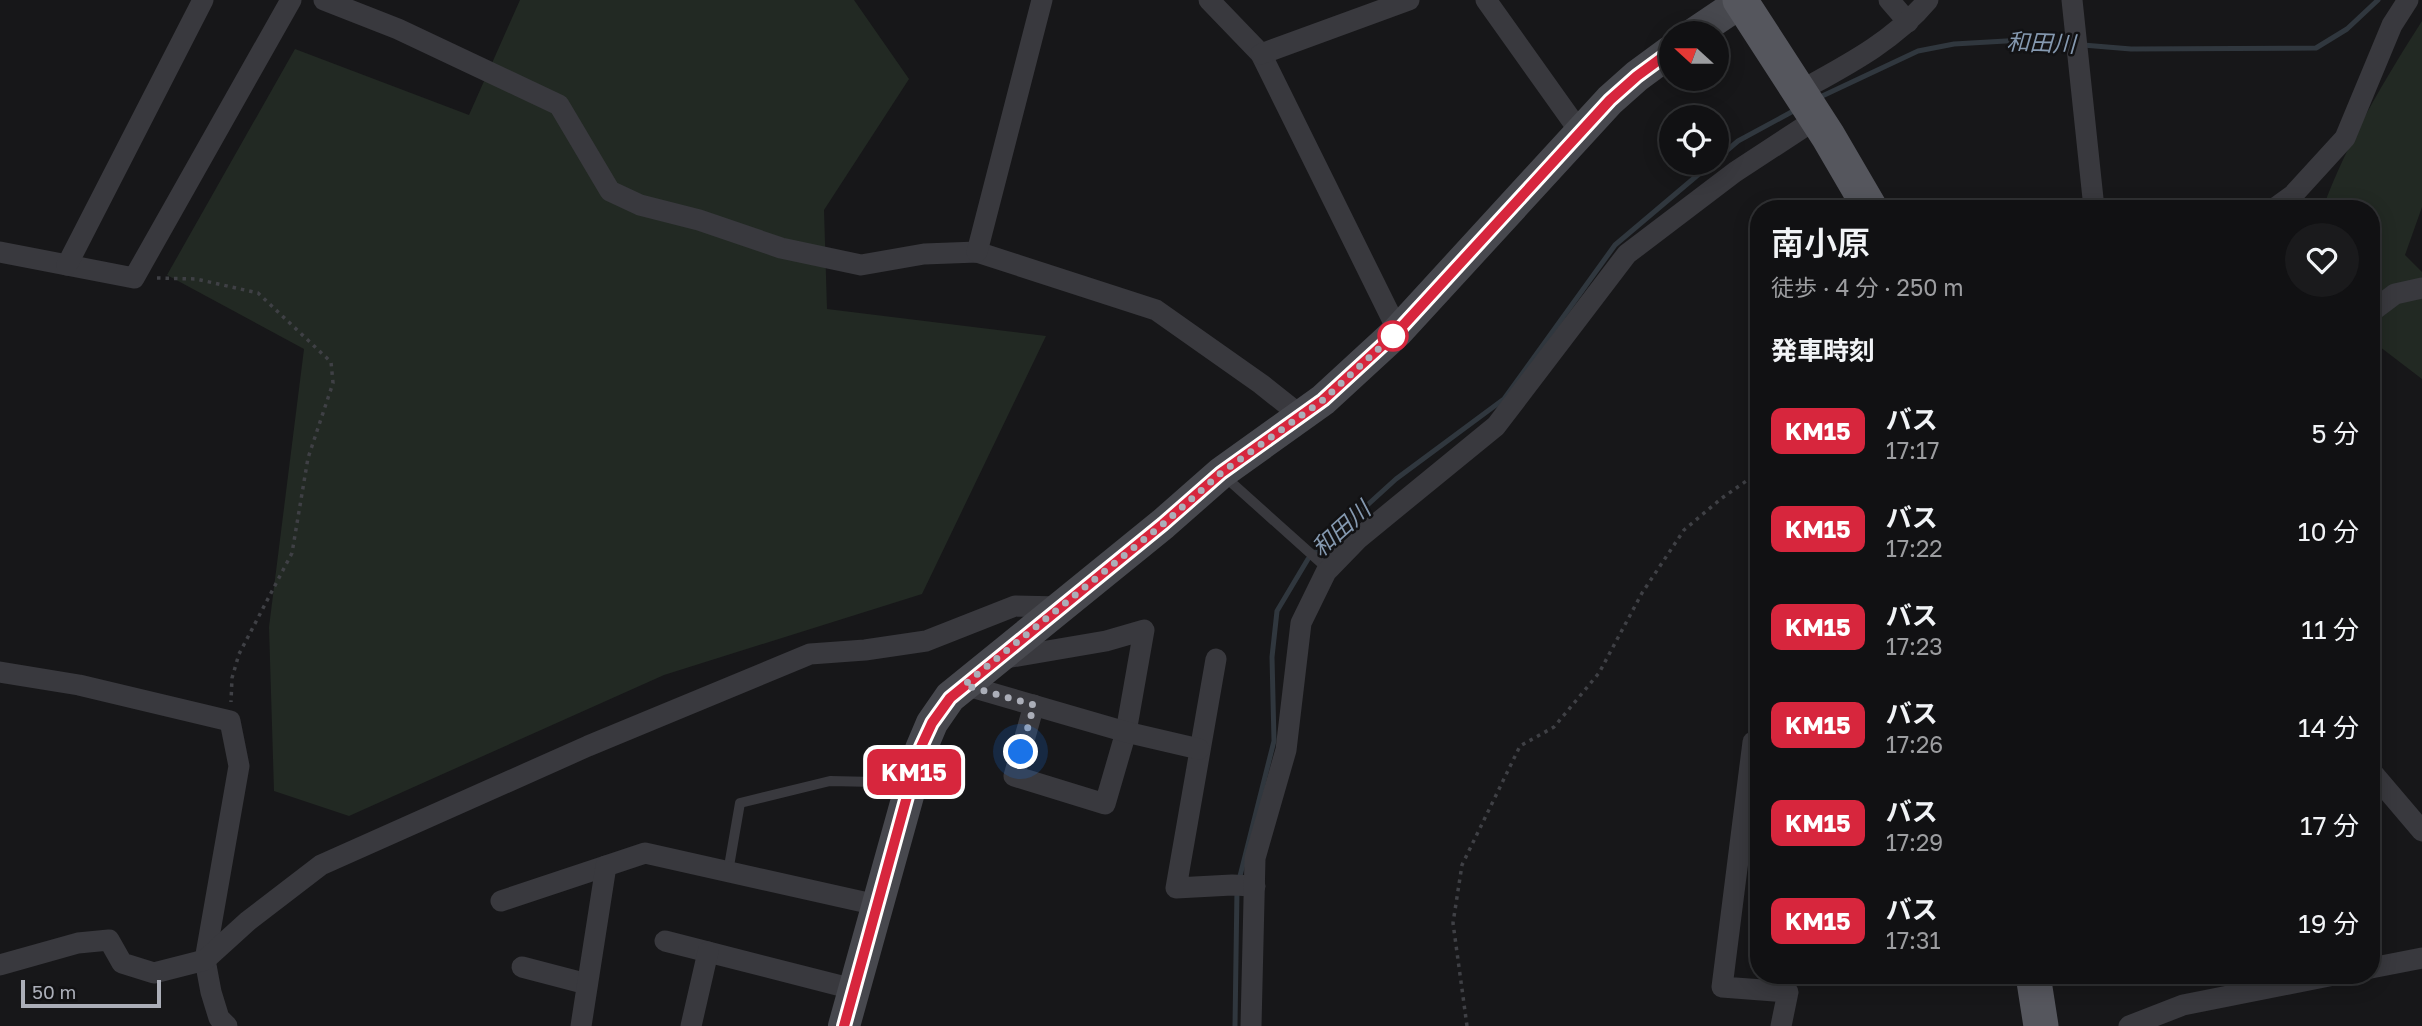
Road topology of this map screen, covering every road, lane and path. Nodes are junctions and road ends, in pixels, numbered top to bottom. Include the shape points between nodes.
1 (203, 0) edge
2 (291, 0) edge
3 (324, 0) edge
4 (1042, 0) edge
5 (1209, 0) edge
6 (1409, 0) edge
7 (1486, 0) edge
8 (1889, 0) edge
9 (1928, 0) edge
10 (2072, 0) edge
11 (2408, 0) edge
12 (1742, 1) edge
13 (1713, 21) edge
14 (1908, 22) junction
15 (1261, 54) junction
16 (1659, 60) edge
17 (1807, 105) junction
18 (1580, 132) junction
19 (1865, 200) edge
20 (2093, 200) edge
21 (2286, 200) edge
22 (0, 252) edge
23 (977, 252) junction
24 (67, 265) junction
25 (134, 278) junction
26 (2422, 288) edge
27 (2380, 305) edge
28 (1398, 331) junction
29 (1300, 415) junction
30 (1221, 473) junction
31 (1750, 478) edge
32 (1329, 570) junction
33 (1059, 607) junction
34 (998, 659) junction
35 (1216, 659) dead end
36 (0, 672) edge
37 (964, 685) junction
38 (1034, 705) junction
39 (230, 721) junction
40 (1126, 732) junction
41 (1199, 749) junction
42 (1750, 766) edge
43 (2380, 782) edge
44 (909, 790) junction
45 (2422, 831) edge
46 (606, 866) junction
47 (728, 872) junction
48 (1255, 886) junction
49 (501, 901) dead end
50 (877, 905) junction
51 (665, 941) dead end
52 (708, 952) junction
53 (2422, 958) edge
54 (205, 960) junction
55 (0, 965) edge
56 (2380, 966) edge
57 (522, 967) dead end
58 (587, 984) junction
59 (2034, 984) edge
60 (2289, 984) edge
61 (853, 989) junction
62 (227, 1026) edge
63 (581, 1026) edge
64 (691, 1026) edge
65 (844, 1026) edge
66 (1251, 1026) edge
67 (1467, 1026) edge
68 (1781, 1026) edge
69 (2041, 1026) edge
70 (2129, 1026) edge

1 - 24 street
2 - 25 street
3 - 23 street via 398,29 559,105 610,191 640,205 699,219 781,248 861,265 924,254
4 - 23 street
5 - 15 street
6 - 15 street
7 - 18 street
8 - 14 street
9 - 14 street
10 - 20 street
11 - 21 street via 2392,25 2345,138
12 - 13 street
12 - 17 main road
14 - 17 street
15 - 28 street
16 - 18 street
17 - 19 main road
17 - 32 street via 1735,172 1627,254 1496,426 1359,538
18 - 28 street
22 - 24 street
23 - 29 street via 1156,310
24 - 25 street
25 - 39 path via 196,279 258,293 331,362 333,383 308,458 292,553 239,654 232,678
26 - 27 street via 2395,294
28 - 29 street via 1323,400
29 - 30 street
30 - 32 lane
30 - 33 street
31 - 67 path via 1685,530 1642,593 1599,673 1554,727 1520,746 1462,865 1453,923
32 - 48 street via 1301,623 1286,750 1255,858
33 - 34 street
33 - 54 street via 1015,606 926,641 810,654 321,865
34 - 37 street
34 - 40 street via 1144,630
35 - 41 street
36 - 39 street via 79,685
37 - 38 street
37 - 44 street via 932,723
38 - 40 street
38 - 40 street via 1014,776 1105,804
39 - 54 street via 239,766
40 - 41 street
41 - 48 street via 1176,888
42 - 68 street via 1722,987 1788,992
43 - 45 street
44 - 47 lane via 876,782 830,781 740,803
44 - 50 street
46 - 47 street via 645,853
46 - 49 street
46 - 58 street
47 - 50 street
48 - 66 street
50 - 61 street
51 - 52 street
52 - 61 street
52 - 64 street
53 - 56 street
54 - 55 street via 154,973 122,963 109,940 78,943
54 - 62 street via 219,1018
57 - 58 street
58 - 63 street
59 - 69 main road
60 - 70 street via 2183,1005
61 - 65 street

